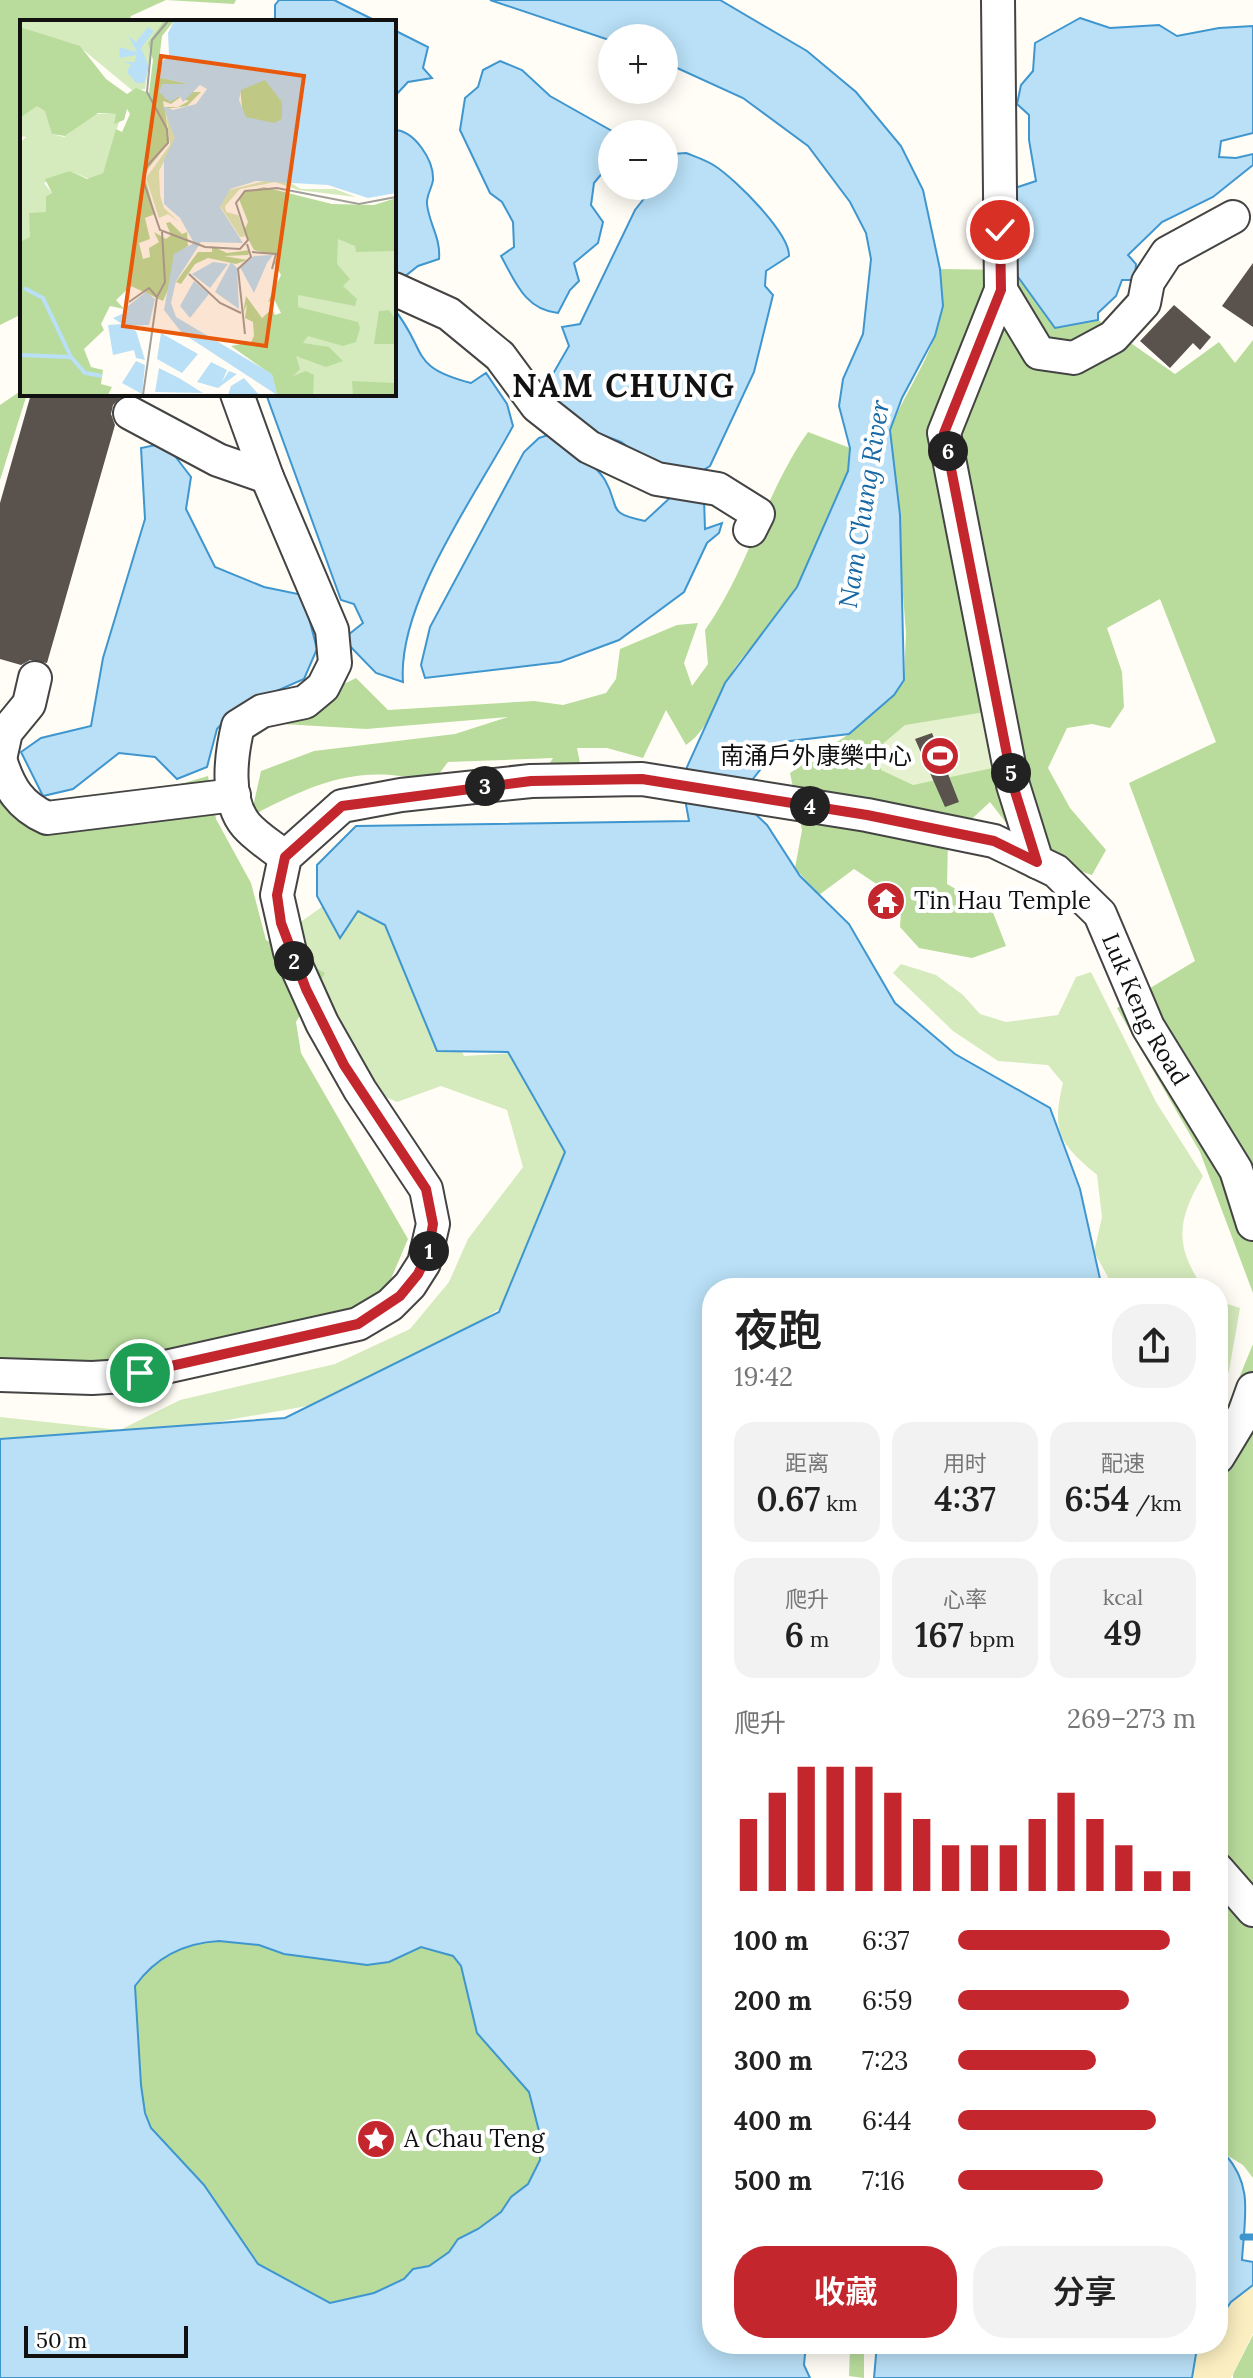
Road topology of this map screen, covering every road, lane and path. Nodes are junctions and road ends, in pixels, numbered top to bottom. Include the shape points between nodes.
1 (998, 0) edge
2 (1233, 217) dead end
3 (396, 290) edge
4 (1001, 290) junction
5 (238, 396) edge
6 (130, 413) dead end
7 (267, 477) junction
8 (750, 530) dead end
9 (35, 678) dead end
10 (0, 759) edge
11 (234, 795) junction
12 (285, 857) junction
13 (1037, 862) junction
14 (1253, 1224) edge
15 (0, 1375) edge
16 (1253, 1389) edge
17 (1228, 1440) edge
18 (1228, 1881) edge
19 (1253, 1910) edge

1 - 4 street
2 - 4 street via 1167,253 1148,282 1144,303 1113,337 1074,358 1039,353
3 - 8 street via 459,323 500,356 537,406 589,447 657,479 718,489 758,514
4 - 13 street via 944,433 1013,785
5 - 7 street
6 - 7 street via 218,460
7 - 11 street via 332,630 335,663 323,687 305,702 262,711 238,726 231,753
9 - 10 street via 29,704 6,732
10 - 11 street via 26,809 47,818
11 - 12 street via 244,824
12 - 13 street, Luk Keng Road via 342,806 531,781 642,779 994,841
12 - 15 street via 277,895 284,936 344,1065 426,1189 433,1224 424,1263 390,1305 345,1328 125,1376
13 - 14 street, Luk Keng Road via 1056,871 1100,914 1148,1027 1236,1170
16 - 17 street
18 - 19 street

